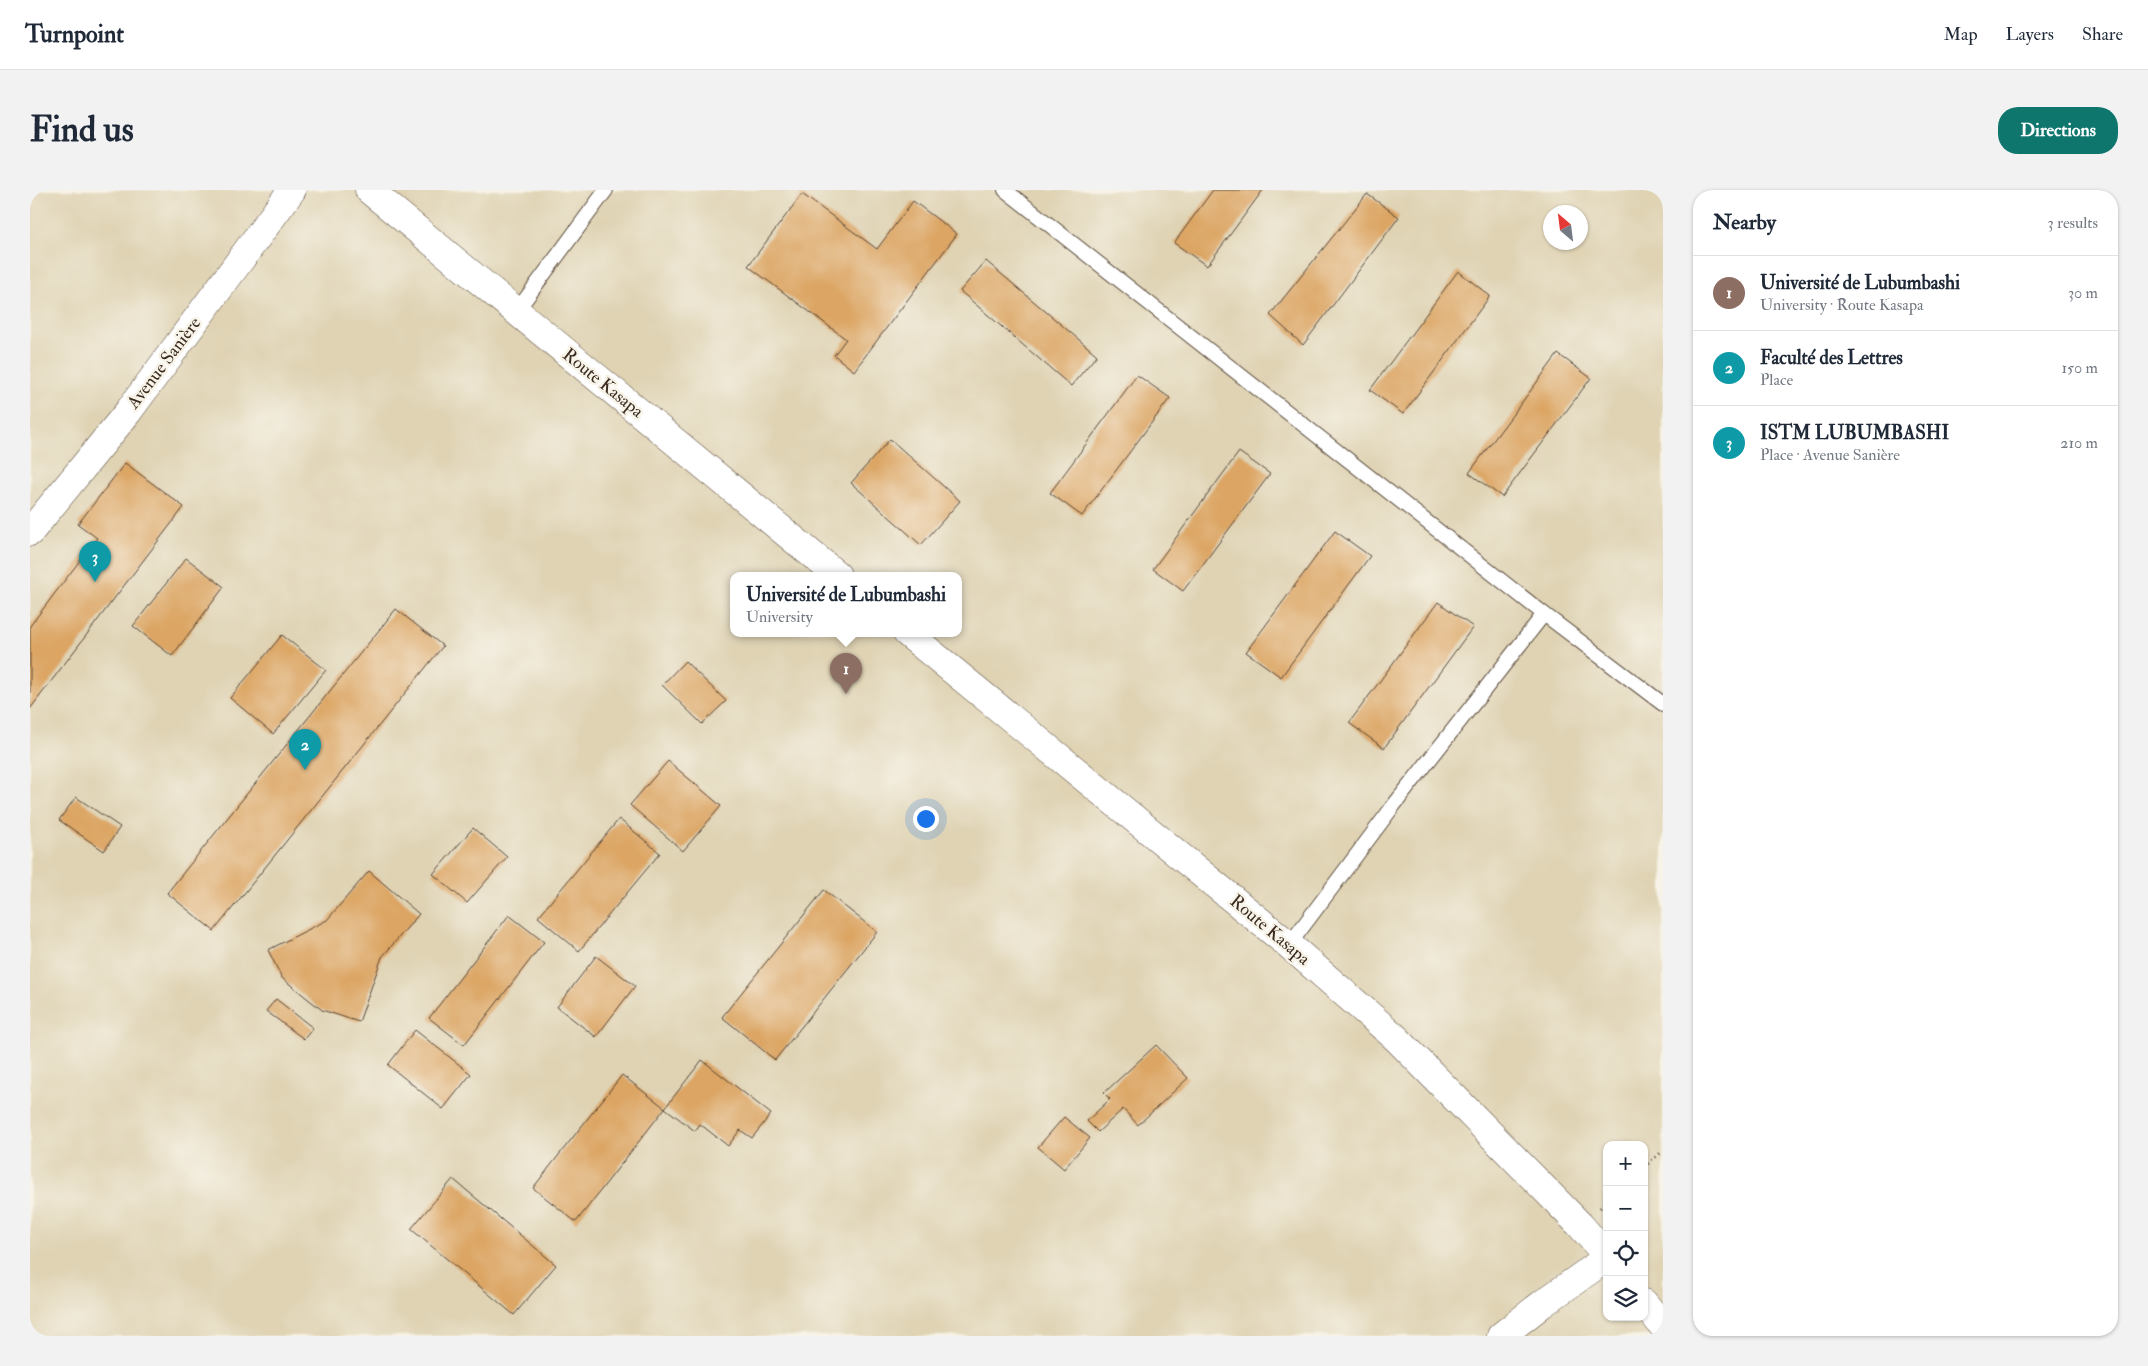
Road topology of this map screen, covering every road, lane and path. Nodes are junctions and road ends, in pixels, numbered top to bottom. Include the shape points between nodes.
1 (292, 190) edge
2 (369, 190) edge
3 (606, 190) edge
4 (1005, 190) edge
5 (516, 312) junction
6 (30, 532) edge
7 (833, 572) edge
8 (1544, 614) junction
9 (912, 637) edge
10 (1663, 704) edge
11 (1289, 945) junction
12 (1663, 1150) edge
13 (1648, 1164) edge
14 (1603, 1252) edge
15 (1603, 1260) edge
16 (1648, 1308) edge
17 (1663, 1326) edge
18 (1501, 1336) edge

1 - 6 main road, Avenue Sanière via 128,412
2 - 5 main road, Route Kasapa
3 - 5 lane
4 - 8 lane
5 - 7 main road, Route Kasapa
8 - 10 lane
8 - 11 lane
9 - 11 main road, Route Kasapa
11 - 14 main road, Route Kasapa via 1396,1038
12 - 13 path
15 - 18 main road
16 - 17 main road

